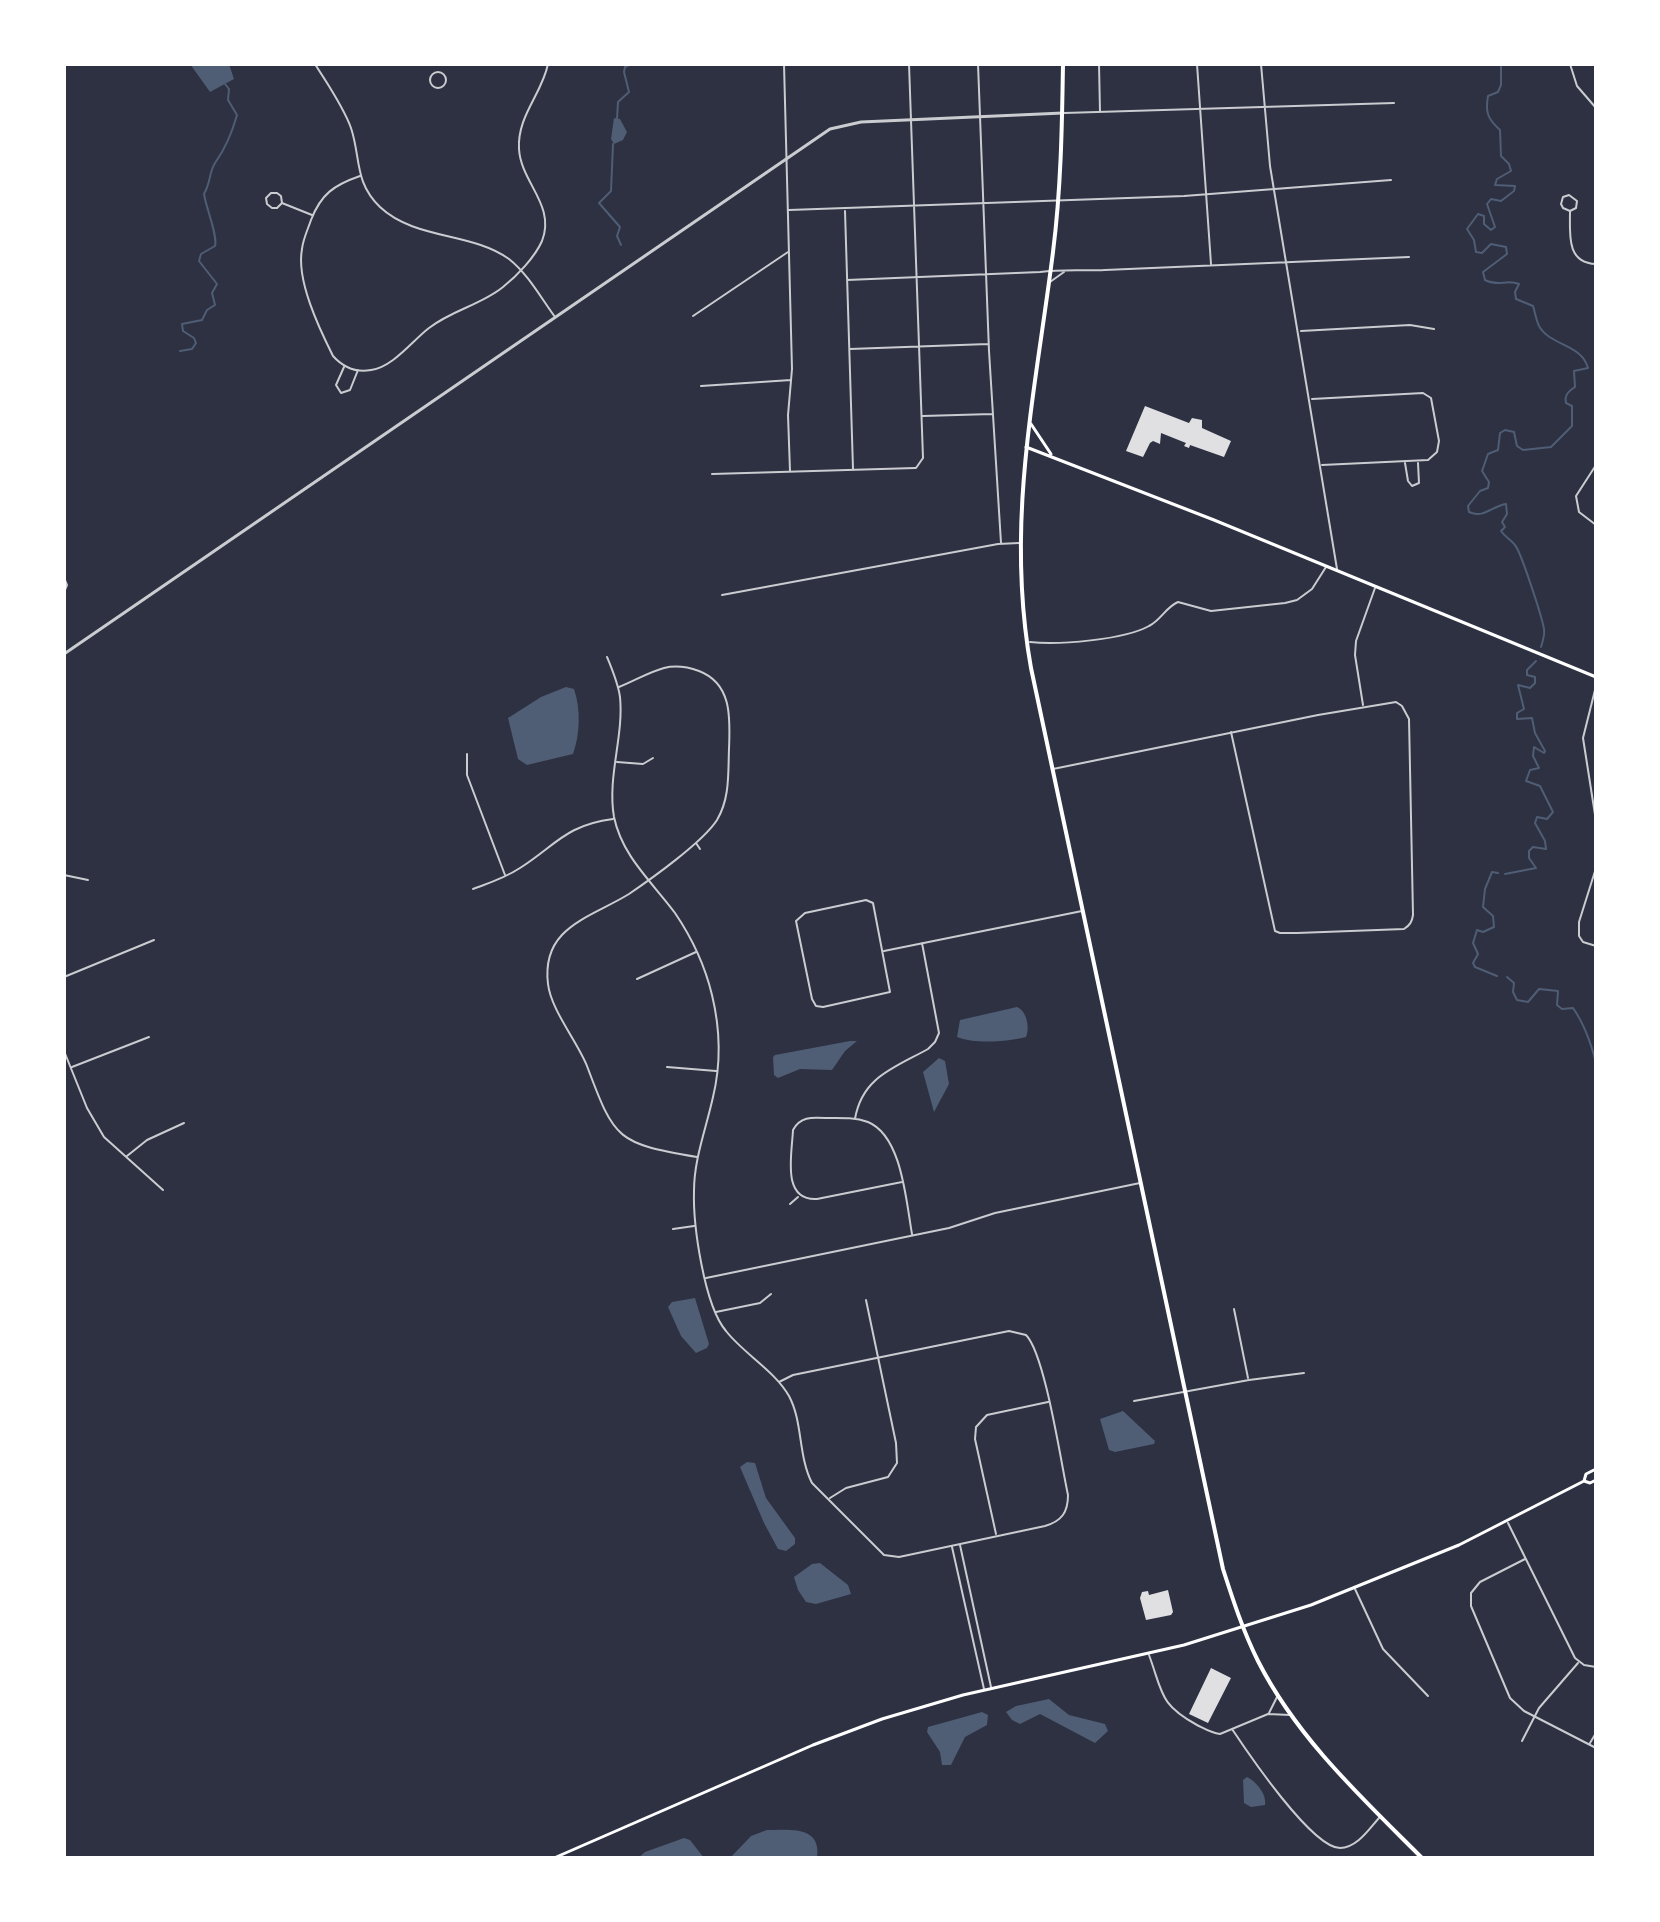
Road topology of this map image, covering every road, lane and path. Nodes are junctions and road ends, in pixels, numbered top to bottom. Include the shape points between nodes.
1 (315, 64) edge
2 (548, 64) edge
3 (784, 64) edge
4 (909, 64) edge
5 (978, 64) edge
6 (1063, 64) edge
7 (1099, 64) edge
8 (1197, 64) edge
9 (1261, 64) edge
10 (1570, 64) edge
11 (436, 67) dead end
12 (436, 72) dead end
13 (1394, 103) dead end
14 (1595, 105) edge
15 (1264, 107) junction
16 (1200, 108) junction
17 (1063, 113) junction
18 (1100, 113) junction
19 (981, 117) junction
20 (910, 120) junction
21 (788, 157) junction
22 (360, 176) junction
23 (1391, 180) dead end
24 (1274, 190) junction
25 (1206, 194) junction
26 (1058, 201) junction
27 (282, 203) junction
28 (984, 204) junction
29 (913, 207) junction
30 (845, 209) junction
31 (789, 210) junction
32 (1570, 211) junction
33 (313, 215) junction
34 (788, 252) junction
35 (1409, 257) dead end
36 (1287, 262) junction
37 (1596, 264) edge
38 (1211, 265) junction
39 (521, 269) junction
40 (1050, 270) junction
41 (1066, 271) junction
42 (987, 275) junction
43 (916, 276) junction
44 (847, 280) junction
45 (1049, 283) junction
46 (693, 316) dead end
47 (555, 318) junction
48 (1434, 329) dead end
49 (1299, 331) junction
50 (988, 344) junction
51 (918, 347) junction
52 (849, 349) junction
53 (344, 366) junction
54 (358, 370) junction
55 (791, 380) junction
56 (701, 386) dead end
57 (1310, 399) junction
58 (992, 414) junction
59 (922, 416) junction
60 (1030, 422) junction
61 (1026, 447) junction
62 (1053, 457) junction
63 (1405, 461) junction
64 (1418, 461) junction
65 (1320, 465) junction
66 (1596, 465) edge
67 (916, 468) junction
68 (853, 469) junction
69 (790, 471) junction
70 (712, 474) dead end
71 (917, 474) dead end
72 (1596, 525) edge
73 (1001, 543) junction
74 (1019, 543) junction
75 (1326, 567) junction
76 (1338, 573) junction
77 (64, 578) edge
78 (1375, 588) junction
79 (64, 592) edge
80 (722, 595) dead end
81 (1027, 642) junction
82 (64, 654) edge
83 (607, 657) dead end
84 (1596, 677) edge
85 (1596, 686) edge
86 (618, 687) junction
87 (1363, 706) junction
88 (1231, 732) junction
89 (467, 754) dead end
90 (653, 758) dead end
91 (616, 762) junction
92 (1053, 769) junction
93 (615, 819) junction
94 (1596, 821) edge
95 (695, 843) junction
96 (700, 849) dead end
97 (1596, 868) edge
98 (64, 875) edge
99 (506, 876) junction
100 (88, 880) dead end
101 (648, 880) junction
102 (473, 889) dead end
103 (1082, 911) junction
104 (154, 940) dead end
105 (922, 943) junction
106 (1596, 946) edge
107 (543, 949) dead end
108 (883, 951) junction
109 (549, 952) junction
110 (697, 952) junction
111 (64, 977) edge
112 (637, 979) dead end
113 (149, 1037) dead end
114 (64, 1051) edge
115 (667, 1067) dead end
116 (71, 1068) junction
117 (717, 1071) junction
118 (795, 1117) dead end
119 (855, 1119) junction
120 (799, 1122) junction
121 (184, 1123) dead end
122 (126, 1156) junction
123 (697, 1157) junction
124 (902, 1182) junction
125 (1141, 1183) junction
126 (163, 1190) dead end
127 (799, 1196) junction
128 (790, 1204) dead end
129 (695, 1226) junction
130 (673, 1229) dead end
131 (913, 1235) junction
132 (706, 1278) junction
133 (771, 1294) dead end
134 (866, 1300) dead end
135 (1234, 1309) dead end
136 (715, 1312) junction
137 (1028, 1331) dead end
138 (1026, 1335) junction
139 (878, 1358) junction
140 (1304, 1373) dead end
141 (1249, 1380) junction
142 (779, 1382) junction
143 (1184, 1391) junction
144 (1134, 1401) dead end
145 (1048, 1402) junction
146 (974, 1420) dead end
147 (978, 1423) junction
148 (1596, 1469) edge
149 (894, 1470) junction
150 (899, 1473) dead end
151 (1596, 1480) edge
152 (1584, 1481) junction
153 (828, 1499) junction
154 (1065, 1514) junction
155 (1070, 1517) dead end
156 (1507, 1521) junction
157 (996, 1535) junction
158 (960, 1544) junction
159 (952, 1545) junction
160 (1525, 1559) junction
161 (1355, 1589) junction
162 (1243, 1628) junction
163 (979, 1636) junction
164 (972, 1638) junction
165 (1149, 1653) junction
166 (1579, 1662) junction
167 (1596, 1667) edge
168 (991, 1688) junction
169 (984, 1690) junction
170 (1278, 1696) junction
171 (1428, 1696) dead end
172 (1268, 1714) junction
173 (1290, 1715) junction
174 (1534, 1716) junction
175 (1232, 1729) junction
176 (1596, 1733) edge
177 (1522, 1741) dead end
178 (1590, 1744) junction
179 (1596, 1748) edge
180 (1380, 1817) junction
181 (554, 1858) edge
182 (1422, 1858) edge

1 - 22 street via 346,116
2 - 39 street via 522,122 519,142 521,161 543,206 545,232
3 - 21 street
4 - 20 street
5 - 19 street
6 - 17 highway
7 - 18 street
8 - 16 street
9 - 15 street
10 - 14 street via 1574,80
11 - 12 street
13 - 15 street
15 - 16 street
15 - 24 street
16 - 18 street
16 - 25 street
17 - 18 street
17 - 19 street
17 - 26 highway
19 - 20 street
19 - 28 street
20 - 21 street via 841,125
20 - 29 street
21 - 31 street
21 - 47 street
22 - 33 street via 328,190
22 - 39 street via 372,199 394,218 493,251
23 - 24 street
24 - 25 street
24 - 36 street
25 - 26 street
25 - 38 street
26 - 28 street
26 - 40 highway
27 - 27 street via 276,192 266,200 273,208
27 - 33 street
28 - 29 street
28 - 42 street
29 - 30 street
29 - 43 street
30 - 31 street
30 - 44 street
31 - 34 street
32 - 32 street via 1577,201 1569,195 1561,204
32 - 37 street via 1574,256
33 - 53 street via 301,251 304,284 333,356
34 - 46 street
34 - 55 street
35 - 36 street
36 - 38 street
36 - 49 street
38 - 41 street
39 - 47 street
39 - 54 street via 492,296 433,325 385,365
40 - 41 street
40 - 42 street
40 - 45 highway
41 - 45 street
42 - 43 street
42 - 50 street
43 - 44 street
43 - 51 street
44 - 52 street
45 - 60 highway
47 - 82 street
48 - 49 street via 1410,325
49 - 57 street
50 - 51 street
50 - 58 street
51 - 52 street
51 - 59 street
52 - 68 street
53 - 54 street
53 - 54 street via 336,385 341,393 350,390
55 - 56 street
55 - 69 street
57 - 64 street via 1427,395 1438,449 1431,458
57 - 65 street
58 - 59 street
58 - 73 street
59 - 67 street via 923,458
60 - 61 highway
60 - 62 main road
61 - 62 main road
61 - 74 highway
62 - 75 main road
63 - 64 street
63 - 64 street via 1412,486 1421,479
63 - 65 street
65 - 76 street
66 - 72 street via 1576,496 1579,512
67 - 68 street
67 - 71 street
68 - 69 street
69 - 70 street
73 - 74 street
73 - 80 street
74 - 81 highway
75 - 76 main road
75 - 81 street via 1316,586 1297,600 1211,611 1178,602 1142,630 1066,644
76 - 78 main road
77 - 79 street
78 - 84 main road
78 - 87 street via 1356,641
81 - 92 highway
83 - 86 street
85 - 94 street via 1583,738
86 - 91 street
86 - 95 street via 680,666 705,673 724,693 730,718 726,799 715,823
87 - 88 street
87 - 88 street via 1396,702 1409,719 1413,915 1404,929 1275,931
88 - 92 street
89 - 99 street via 467,775
90 - 91 street via 643,764
91 - 93 street
92 - 103 highway
93 - 99 street via 566,833
93 - 101 street via 625,847
95 - 96 street
95 - 101 street
97 - 106 street via 1578,929 1583,942
98 - 100 street
99 - 102 street
101 - 109 street via 577,921
101 - 110 street
103 - 105 street
103 - 125 highway
104 - 111 street
105 - 108 street
105 - 119 street via 939,1033 928,1049 865,1089
107 - 109 street
108 - 108 street via 870,901 805,913 796,921 816,1006 890,992
109 - 123 street via 549,992 608,1120 635,1143
110 - 112 street
110 - 117 street via 715,1011
113 - 116 street
114 - 116 street
115 - 117 street
116 - 122 street via 95,1124
117 - 123 street
118 - 120 street
119 - 120 street via 809,1117
119 - 124 street via 887,1136
120 - 127 street via 793,1130 791,1180
121 - 122 street
122 - 126 street
123 - 129 street
124 - 127 street via 817,1199
124 - 131 street
125 - 131 street
125 - 143 highway
127 - 128 street
129 - 130 street
129 - 132 street
131 - 132 street
132 - 136 street
133 - 136 street via 760,1303
134 - 139 street
135 - 141 street
136 - 142 street via 726,1332
137 - 138 street
138 - 139 street via 1009,1331
138 - 145 street via 1036,1350
139 - 142 street
139 - 149 street via 897,1450
140 - 141 street
141 - 143 street
142 - 153 street via 793,1404 806,1471
143 - 144 street
143 - 162 highway via 1219,1552
145 - 147 street via 987,1415
145 - 154 street via 1068,1495
146 - 147 street
147 - 157 street via 975,1439
148 - 152 main road
149 - 150 street
149 - 153 street
151 - 152 main road
152 - 156 main road
153 - 159 street via 888,1557
154 - 155 street
154 - 157 street via 1051,1525
156 - 160 street
156 - 161 main road
157 - 158 street
158 - 159 street
158 - 163 street
159 - 164 street
160 - 166 street
160 - 174 street via 1480,1582 1469,1599 1510,1698
161 - 162 main road
161 - 171 street via 1383,1649
162 - 165 main road
162 - 170 highway
163 - 164 street
163 - 168 street
164 - 169 street
165 - 168 main road
165 - 175 street via 1167,1705 1213,1733
166 - 167 street
166 - 174 street
168 - 169 main road
169 - 181 main road via 861,1726
170 - 172 street
170 - 173 highway
172 - 173 street
172 - 175 street
173 - 180 highway
174 - 177 street
174 - 178 street
175 - 180 street via 1280,1797 1331,1846 1352,1845
176 - 178 street
178 - 179 street
180 - 182 highway

